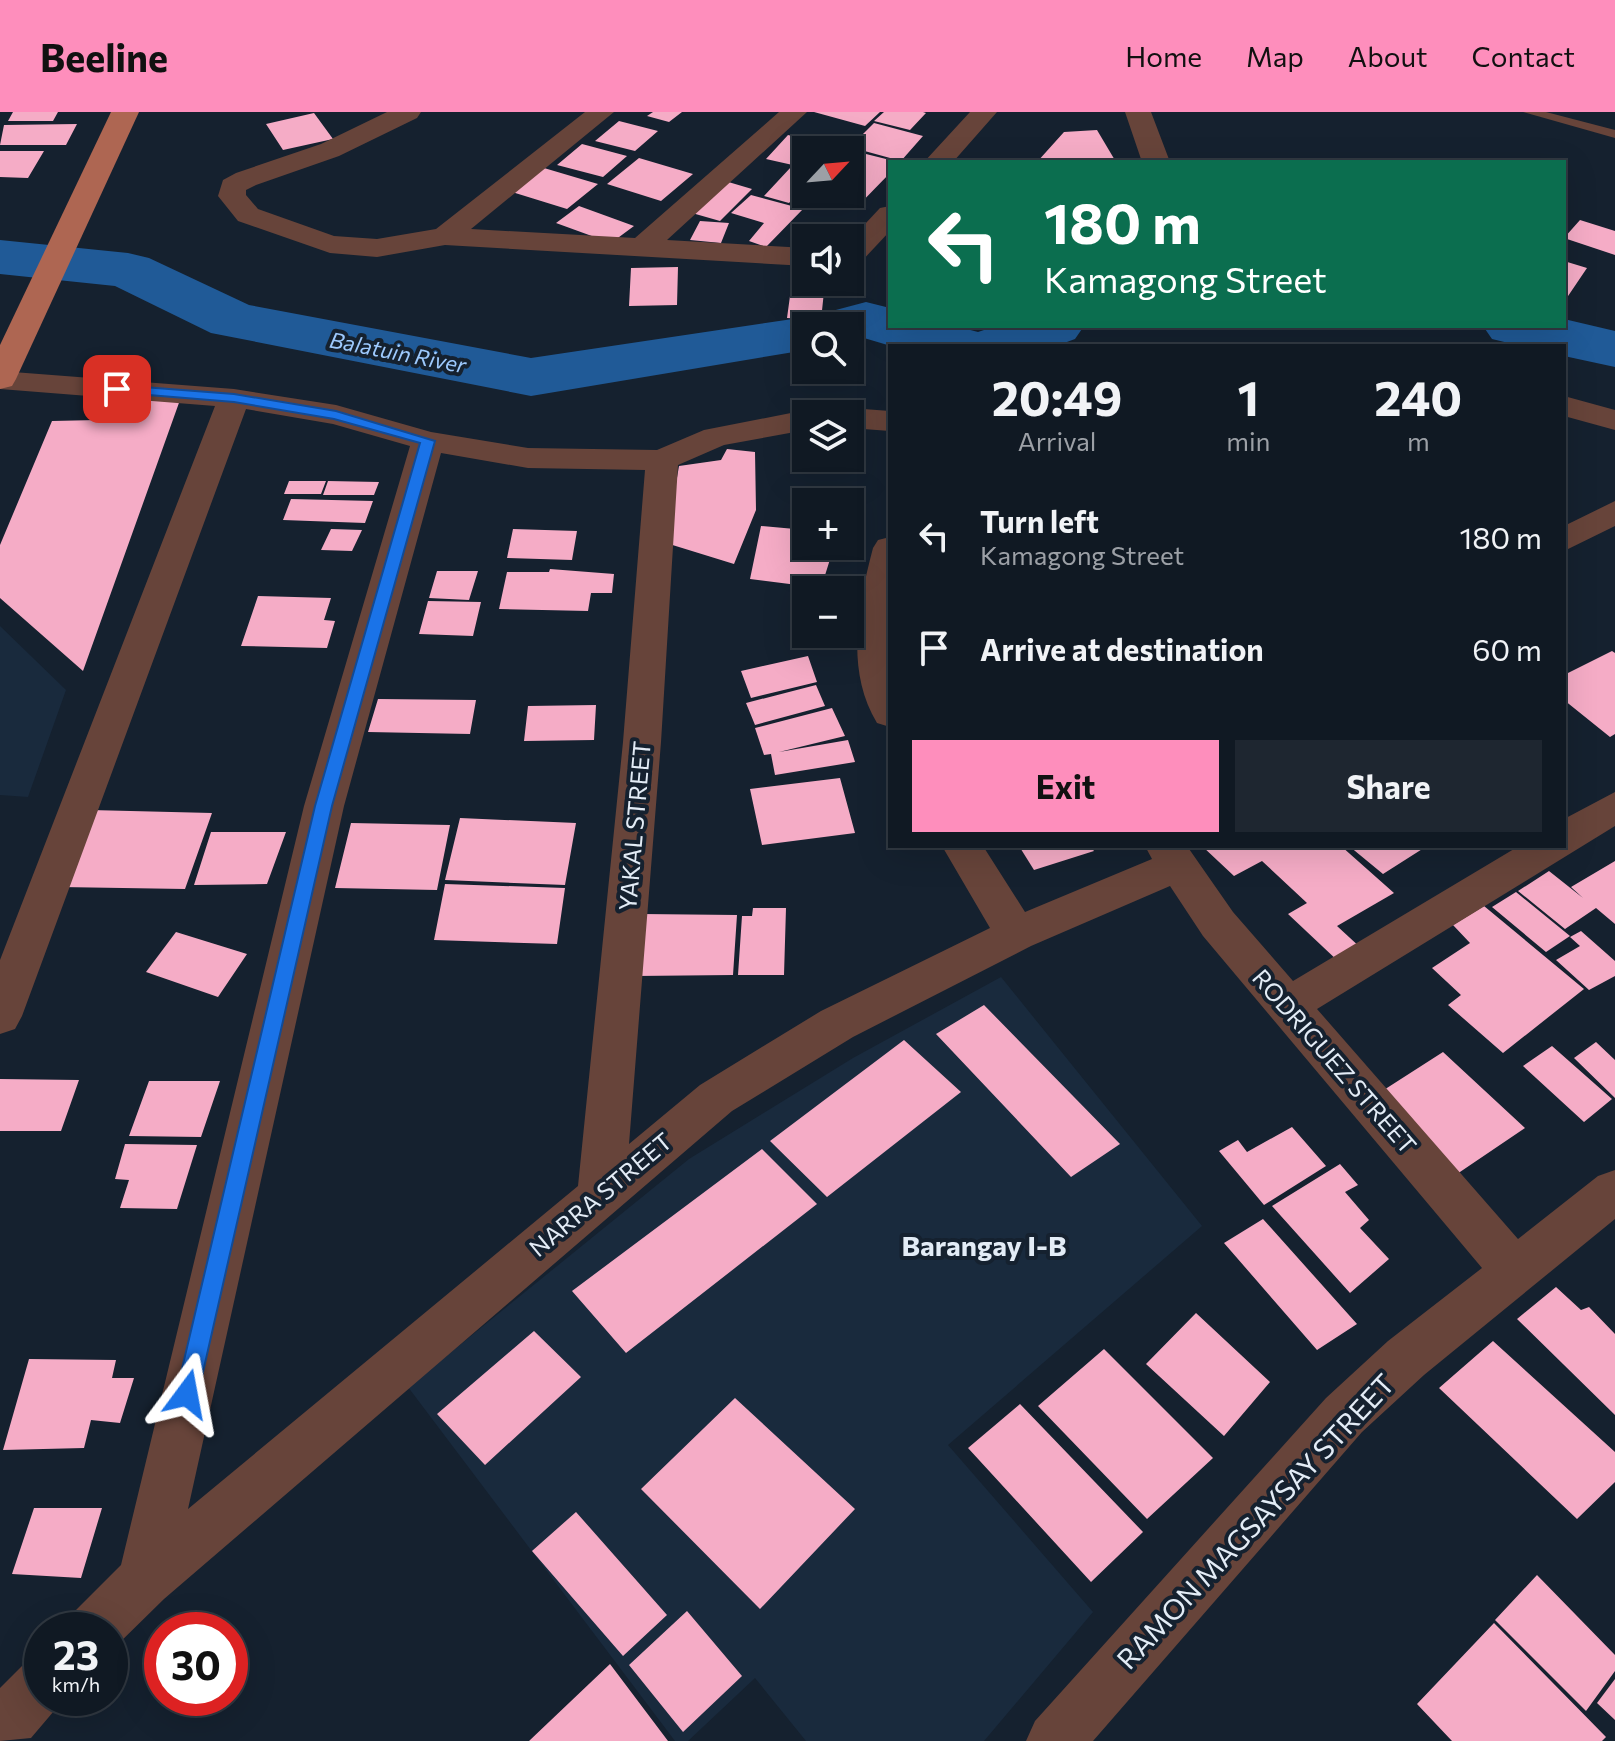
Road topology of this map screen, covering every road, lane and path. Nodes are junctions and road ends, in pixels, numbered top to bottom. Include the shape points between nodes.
1 (125, 112) edge
2 (408, 112) edge
3 (601, 112) edge
4 (794, 112) edge
5 (984, 112) edge
6 (1138, 112) edge
7 (1530, 112) edge
8 (1592, 112) edge
9 (1575, 125) junction
10 (1615, 134) edge
11 (940, 160) edge
12 (1155, 160) edge
13 (888, 216) edge
14 (445, 236) junction
15 (864, 243) edge
16 (640, 249) junction
17 (792, 256) edge
18 (864, 259) edge
19 (888, 261) edge
20 (0, 380) edge
21 (234, 398) junction
22 (1566, 407) edge
23 (864, 419) edge
24 (1615, 420) edge
25 (888, 421) edge
26 (792, 423) edge
27 (428, 441) junction
28 (662, 460) junction
29 (1615, 512) edge
30 (1566, 539) edge
31 (888, 556) edge
32 (888, 706) edge
33 (1615, 807) edge
34 (1566, 837) edge
35 (963, 848) edge
36 (1548, 848) edge
37 (1171, 856) edge
38 (1016, 934) junction
39 (1287, 1006) junction
40 (0, 1016) edge
41 (1615, 1191) edge
42 (601, 1193) junction
43 (1514, 1270) junction
44 (145, 1580) junction
45 (114, 1612) edge
46 (24, 1705) edge
47 (0, 1720) edge
48 (1079, 1732) edge

1 - 20 main road
2 - 14 street via 356,139 246,179 233,186 232,196 248,215 330,244 377,248
3 - 14 street
4 - 16 street
5 - 11 street
6 - 12 street
7 - 9 lane
8 - 9 lane
9 - 10 lane
13 - 15 street
14 - 16 street
16 - 17 street
18 - 19 street
20 - 21 street
21 - 27 street via 336,415
21 - 40 street
22 - 24 street
23 - 25 street
26 - 28 street via 715,437
27 - 28 street via 528,458
27 - 44 street via 324,806
28 - 42 street, YAKAL STREET
29 - 30 street
31 - 32 street via 873,647
33 - 34 street
35 - 38 street
36 - 39 street
37 - 38 street, NARRA STREET
37 - 39 street, RODRIGUEZ STREET via 1218,924
38 - 42 street, NARRA STREET via 837,1024 729,1090
39 - 43 street, RODRIGUEZ STREET
41 - 43 street, RAMON MAGSAYSAY STREET
42 - 44 street, NARRA STREET
43 - 48 street, RAMON MAGSAYSAY STREET via 1344,1415
44 - 45 street, NARRA STREET
46 - 47 street via 11,1718

